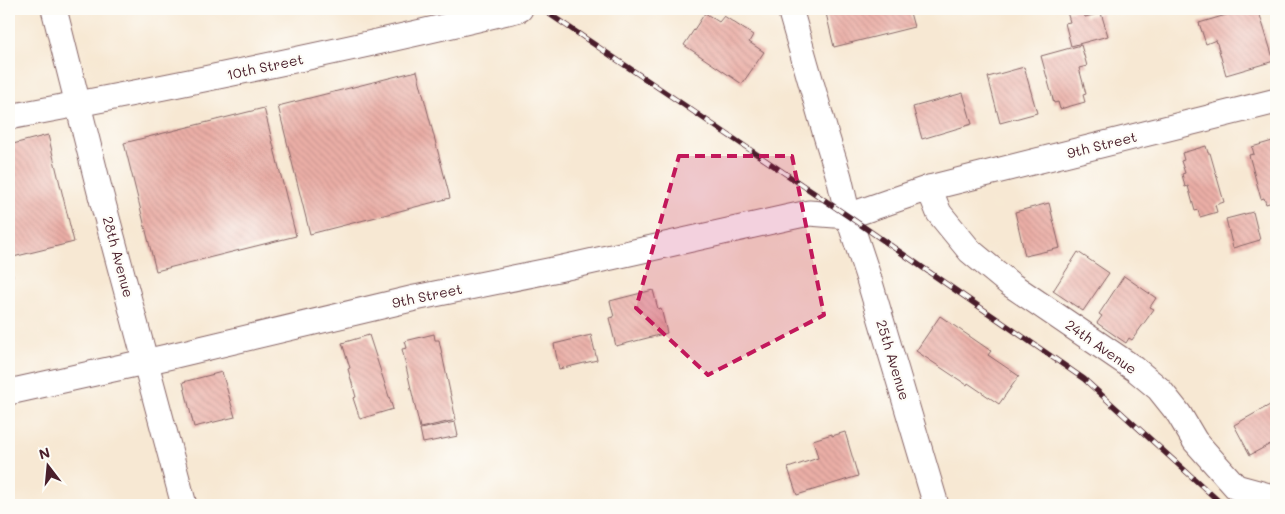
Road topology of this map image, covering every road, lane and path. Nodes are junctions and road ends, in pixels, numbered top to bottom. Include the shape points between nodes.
1 (54, 9) edge
2 (520, 9) edge
3 (790, 9) edge
4 (1276, 101) edge
5 (79, 104) junction
6 (9, 117) edge
7 (928, 188) junction
8 (848, 216) junction
9 (146, 362) junction
10 (9, 392) edge
11 (1276, 498) edge
12 (184, 505) edge
13 (936, 505) edge

1 - 5 street, 28th Avenue
2 - 5 street, 10th Street via 273,66
3 - 8 street, 25th Avenue
4 - 7 street, 9th Street
5 - 6 street, 10th Street
5 - 9 street, 28th Avenue
7 - 8 street
7 - 11 street, 24th Avenue via 939,213 970,251 1010,284 1135,369 1159,389 1195,441 1236,487
8 - 9 street, 9th Street via 809,213 558,270 415,298
8 - 13 street, 25th Avenue
9 - 10 street, 9th Street
9 - 12 street, 28th Avenue

